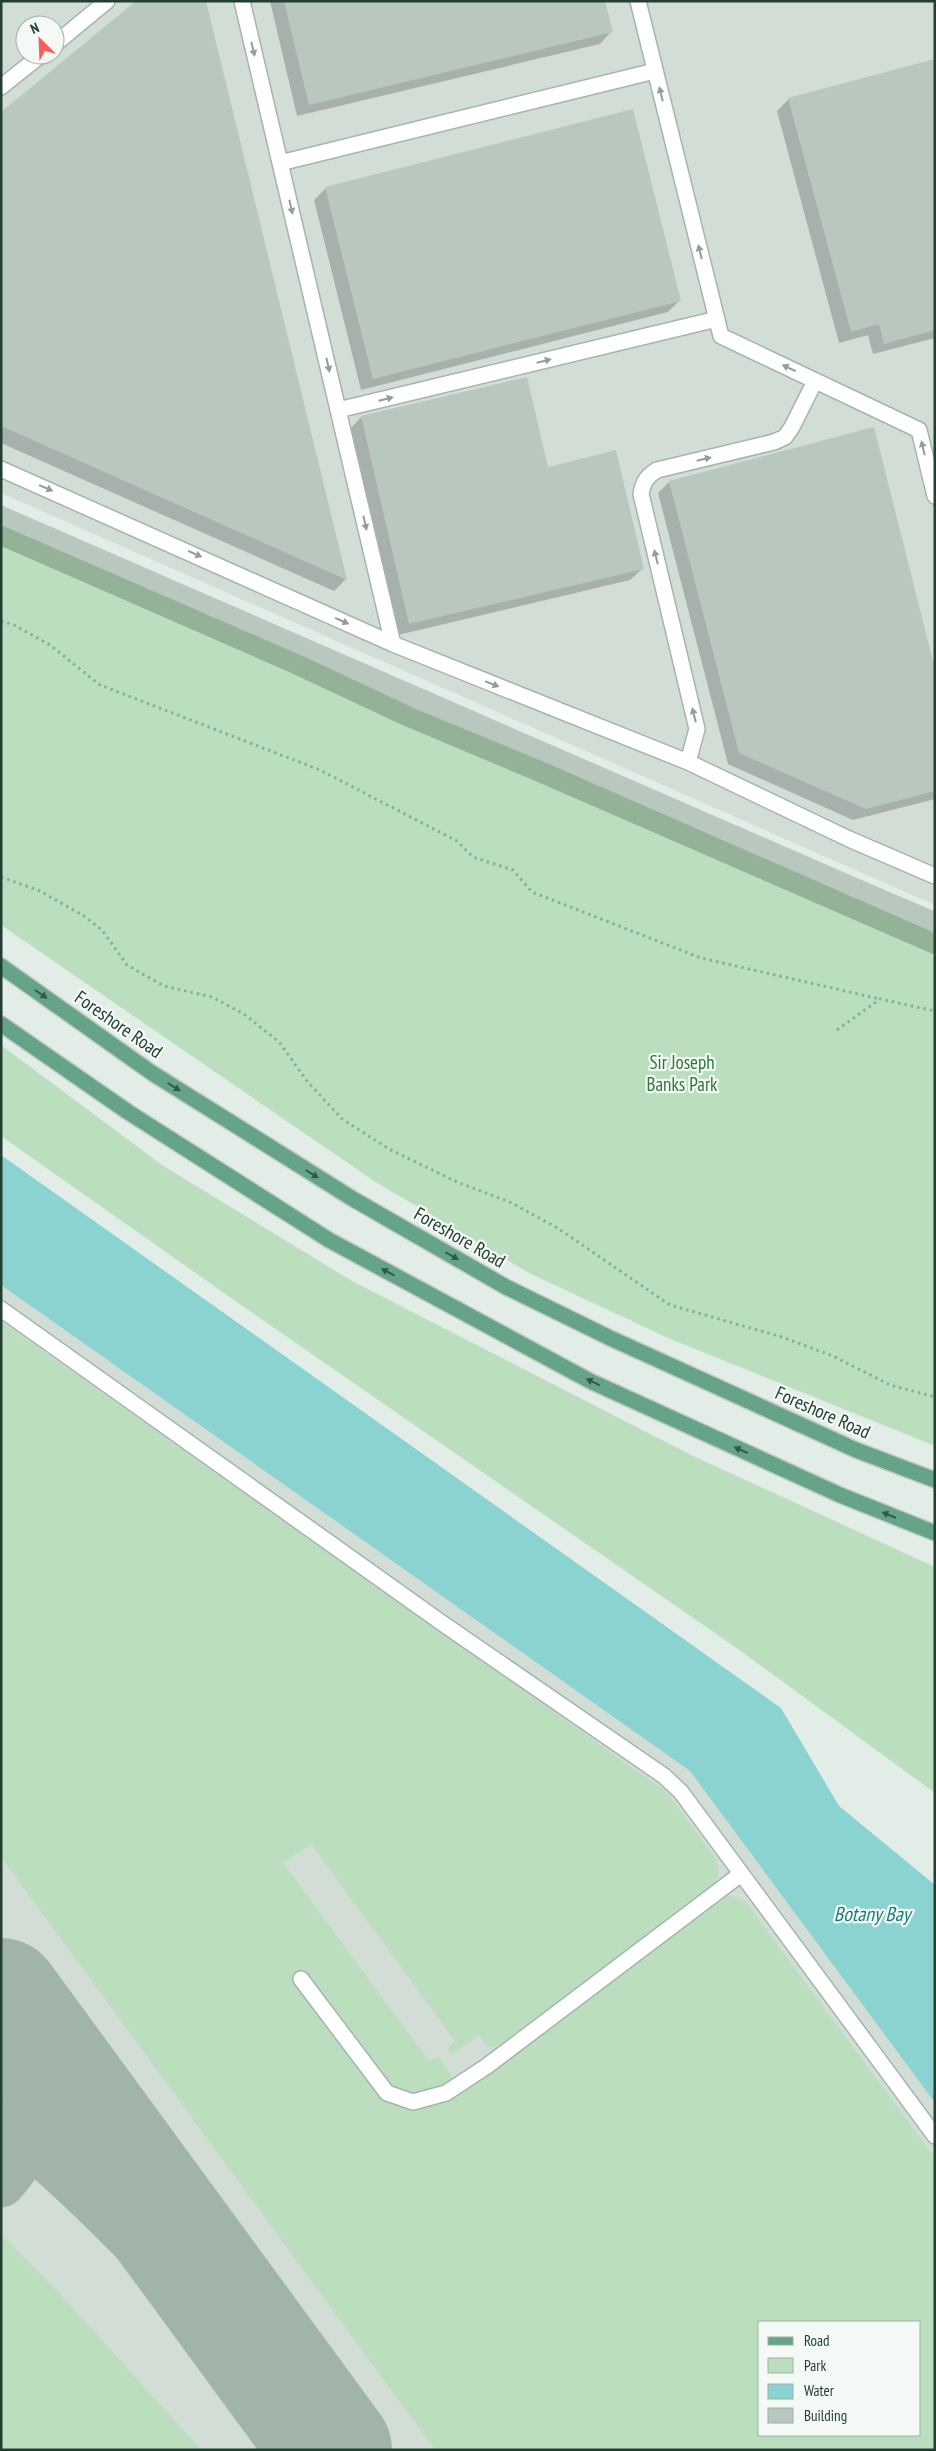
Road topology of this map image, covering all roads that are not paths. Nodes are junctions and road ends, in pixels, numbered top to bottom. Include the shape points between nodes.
1 (108, 1) edge
2 (242, 1) edge
3 (638, 1) edge
4 (65, 36) edge
5 (28, 65) edge
6 (655, 71) junction
7 (1, 87) edge
8 (280, 163) junction
9 (717, 319) junction
10 (815, 381) junction
11 (338, 410) junction
12 (1, 469) edge
13 (935, 496) edge
14 (393, 644) junction
15 (688, 762) junction
16 (935, 876) edge
17 (1, 966) edge
18 (1, 1024) edge
19 (1, 1309) edge
20 (935, 1480) edge
21 (935, 1533) edge
22 (741, 1874) junction
23 (302, 1979) dead end
24 (935, 2136) edge

1 - 4 lane
2 -> 8 lane
3 - 6 lane
5 - 7 lane
6 - 8 lane
9 -> 6 lane
8 -> 11 lane
10 -> 9 lane via 721,336
11 -> 9 lane
13 -> 10 lane via 919,430
15 -> 10 lane via 697,729 641,494 642,487 648,475 657,470 785,437
11 -> 14 lane
12 -> 14 lane
14 -> 15 lane
15 - 16 lane
17 -> 20 main road, Foreshore Road via 152,1073 353,1199 506,1286 610,1338 856,1450
21 -> 18 main road via 840,1495 590,1381 329,1240 128,1112
19 - 22 lane via 426,1612 664,1776 681,1792
22 - 23 lane via 487,2066 446,2093 413,2102 387,2094
22 - 24 lane

